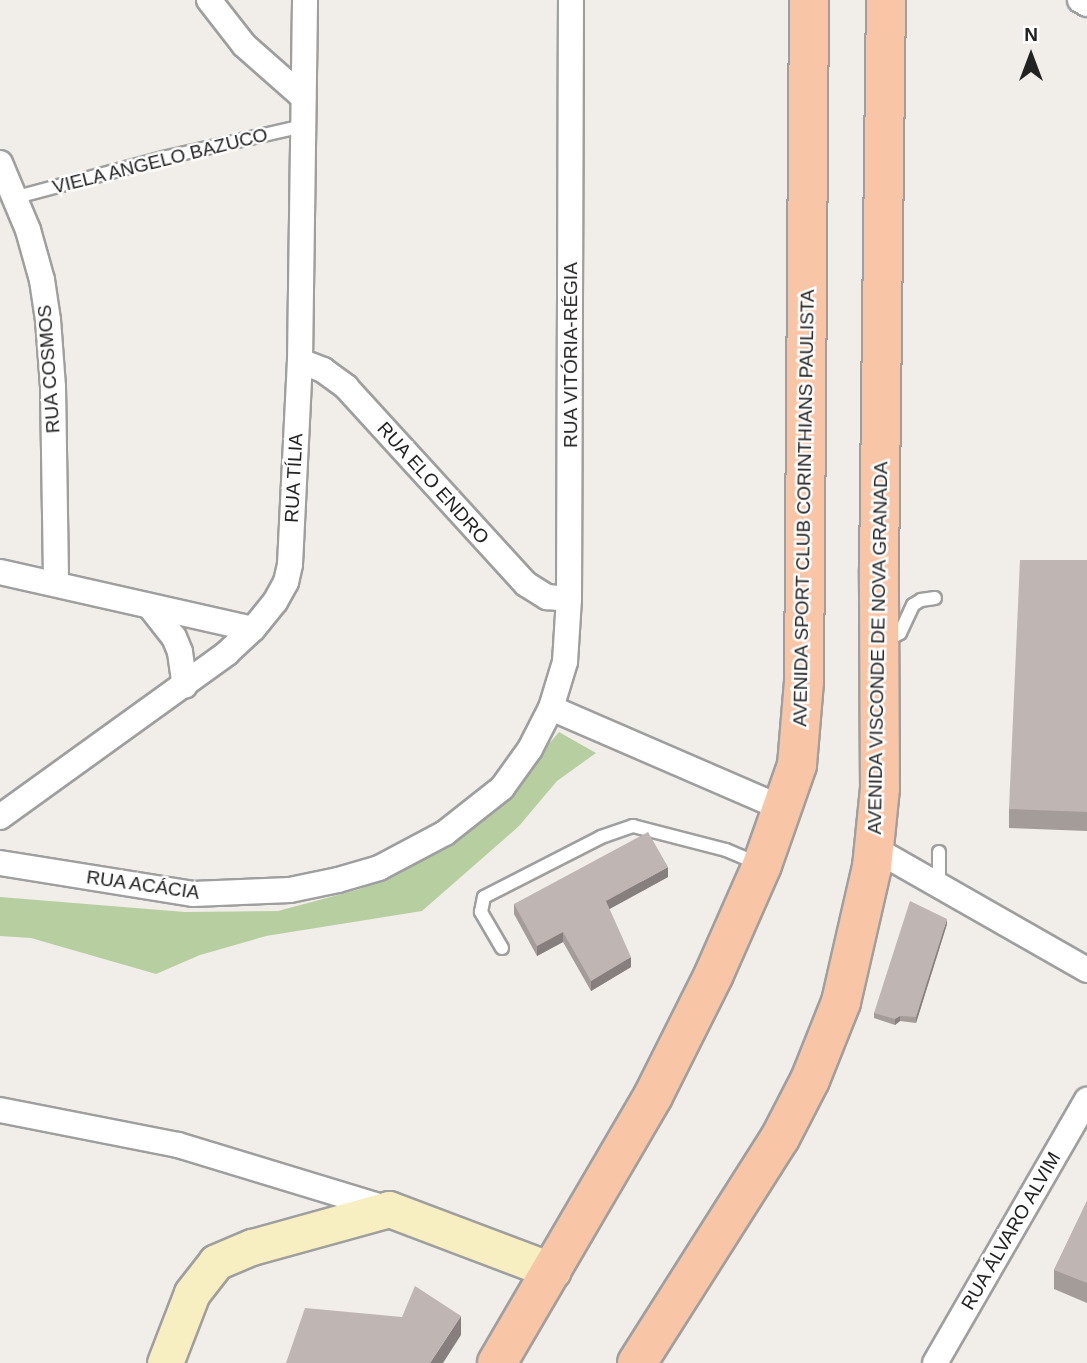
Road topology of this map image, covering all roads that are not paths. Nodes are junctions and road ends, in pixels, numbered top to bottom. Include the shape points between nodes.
1 (209, 0) edge
2 (305, 0) edge
3 (571, 0) edge
4 (809, 0) edge
5 (886, 0) edge
6 (1080, 0) edge
7 (1087, 4) edge
8 (303, 97) junction
9 (303, 126) junction
10 (0, 163) edge
11 (17, 197) junction
12 (300, 361) junction
13 (0, 572) edge
14 (55, 583) junction
15 (935, 598) dead end
16 (569, 599) junction
17 (151, 608) junction
18 (253, 629) junction
19 (880, 645) junction
20 (185, 686) junction
21 (551, 708) junction
22 (784, 809) junction
23 (0, 817) edge
24 (875, 849) junction
25 (939, 852) dead end
26 (0, 863) edge
27 (762, 865) junction
28 (939, 886) junction
29 (502, 948) dead end
30 (1087, 970) edge
31 (1087, 1100) edge
32 (0, 1110) edge
33 (389, 1209) junction
34 (552, 1271) junction
35 (165, 1363) edge
36 (497, 1363) edge
37 (637, 1363) edge
38 (935, 1363) edge

1 - 8 street via 244,45
2 - 8 street, RUA TÍLIA
3 - 16 street, RUA VITÓRIA-RÉGIA
4 - 22 main road, AVENIDA SPORT CLUB CORINTHIANS PAULISTA via 804,682 797,765
5 - 19 main road, AVENIDA VISCONDE DE NOVA GRANADA
6 - 7 street
8 - 9 street, RUA TÍLIA
9 - 11 lane, VIELA ANGELO BAZUCO
9 - 12 street, RUA TÍLIA
10 - 11 street, RUA COSMOS
11 - 14 street, RUA COSMOS via 42,280 48,320
12 - 16 street, RUA ELO ENDRO via 346,387 526,584 547,597
12 - 18 street, RUA TÍLIA via 290,564 275,602
13 - 14 street
14 - 17 street
15 - 19 lane via 914,605 900,633
16 - 21 street, RUA VITÓRIA-RÉGIA via 565,662
17 - 18 street
17 - 20 street via 174,637
18 - 20 street, RUA TÍLIA
19 - 24 main road, AVENIDA VISCONDE DE NOVA GRANADA via 880,788
20 - 23 street, RUA TÍLIA
21 - 22 street
21 - 26 street, RUA ACÁCIA via 530,749 502,788 445,833 379,869 290,890 193,894
22 - 27 main road, AVENIDA SPORT CLUB CORINTHIANS PAULISTA
24 - 28 street
24 - 37 main road, AVENIDA VISCONDE DE NOVA GRANADA via 841,1003 810,1080 780,1138
25 - 28 lane
27 - 29 lane via 726,850 633,825 601,836 484,897 481,912
27 - 34 main road, AVENIDA SPORT CLUB CORINTHIANS PAULISTA via 653,1096
28 - 30 street
31 - 38 street, RUA ÁLVARO ALVIM
32 - 33 street via 178,1145
33 - 34 street
33 - 35 street via 252,1247 216,1262 192,1293
34 - 36 main road, AVENIDA SPORT CLUB CORINTHIANS PAULISTA

